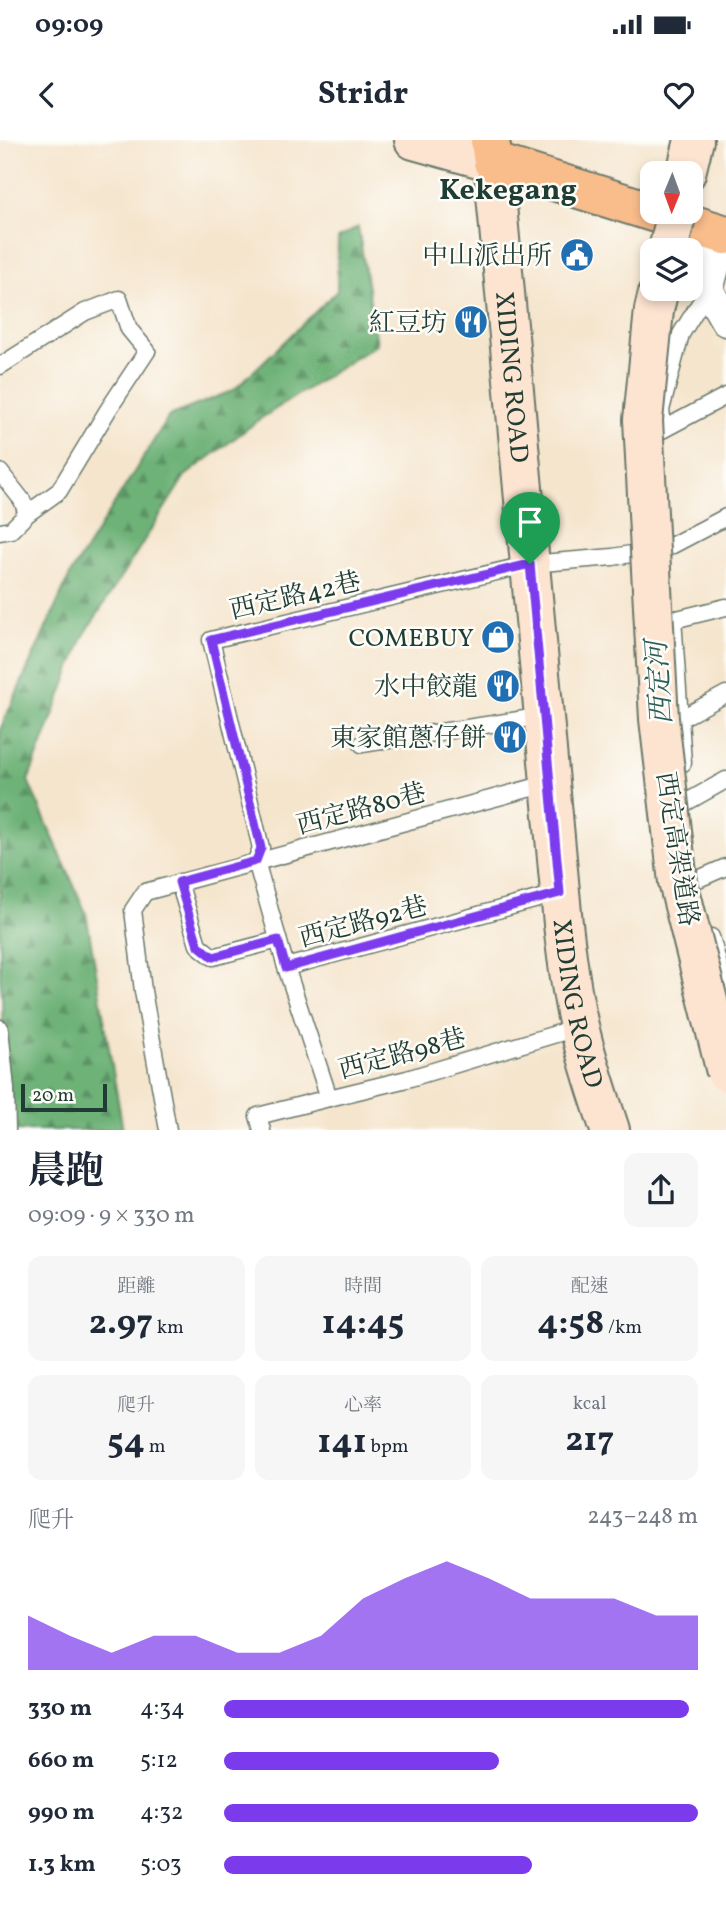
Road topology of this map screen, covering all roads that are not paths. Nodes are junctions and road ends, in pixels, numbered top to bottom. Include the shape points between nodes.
1 (414, 140) edge
2 (694, 140) edge
3 (491, 151) edge
4 (689, 161) edge
5 (692, 229) edge
6 (708, 290) junction
7 (656, 301) edge
8 (726, 321) edge
9 (0, 366) edge
10 (726, 396) edge
11 (0, 472) edge
12 (27, 514) junction
13 (726, 517) edge
14 (0, 533) edge
15 (530, 564) junction
16 (726, 607) edge
17 (726, 694) edge
18 (544, 716) junction
19 (680, 719) junction
20 (362, 744) dead end
21 (726, 780) edge
22 (550, 783) junction
23 (256, 861) junction
24 (726, 867) edge
25 (696, 880) dead end
26 (179, 882) junction
27 (560, 893) junction
28 (706, 917) dead end
29 (278, 940) junction
30 (286, 968) junction
31 (726, 991) edge
32 (579, 1027) junction
33 (0, 1028) edge
34 (726, 1072) edge
35 (3, 1090) edge
36 (330, 1098) junction
37 (8, 1130) edge
38 (168, 1130) edge
39 (262, 1130) edge
40 (610, 1130) edge

1 - 3 street
2 - 4 street
3 - 5 main road
3 - 15 street, XIDING ROAD
5 - 6 street
6 - 8 street
6 - 10 lane via 681,334 661,410 662,436
7 - 34 street, 西定高架道路, bridge via 642,419 659,719 678,882
9 - 12 lane via 85,312 119,299 129,329 147,351 59,491
11 - 12 lane
12 - 14 lane
13 - 15 lane via 668,548
15 - 18 street, XIDING ROAD
15 - 23 lane, 西定路42巷 via 211,640 261,848
16 - 19 lane via 672,614
17 - 19 lane
18 - 20 lane
18 - 22 street, XIDING ROAD
19 - 21 lane via 685,796
22 - 23 lane, 西定路80巷
22 - 27 street, XIDING ROAD
23 - 26 lane, 西定路80巷
23 - 29 lane, 西定路92巷
24 - 25 lane
26 - 29 lane via 198,945 213,957
26 - 38 lane, 西定路80巷 via 145,892 133,910
27 - 30 lane, 西定路92巷
27 - 32 street, XIDING ROAD
28 - 31 lane
29 - 30 lane, 西定路92巷
30 - 36 lane, 西定路98巷
32 - 36 lane, 西定路98巷
32 - 40 street, XIDING ROAD
33 - 35 lane
35 - 37 lane
36 - 39 lane via 258,1116

